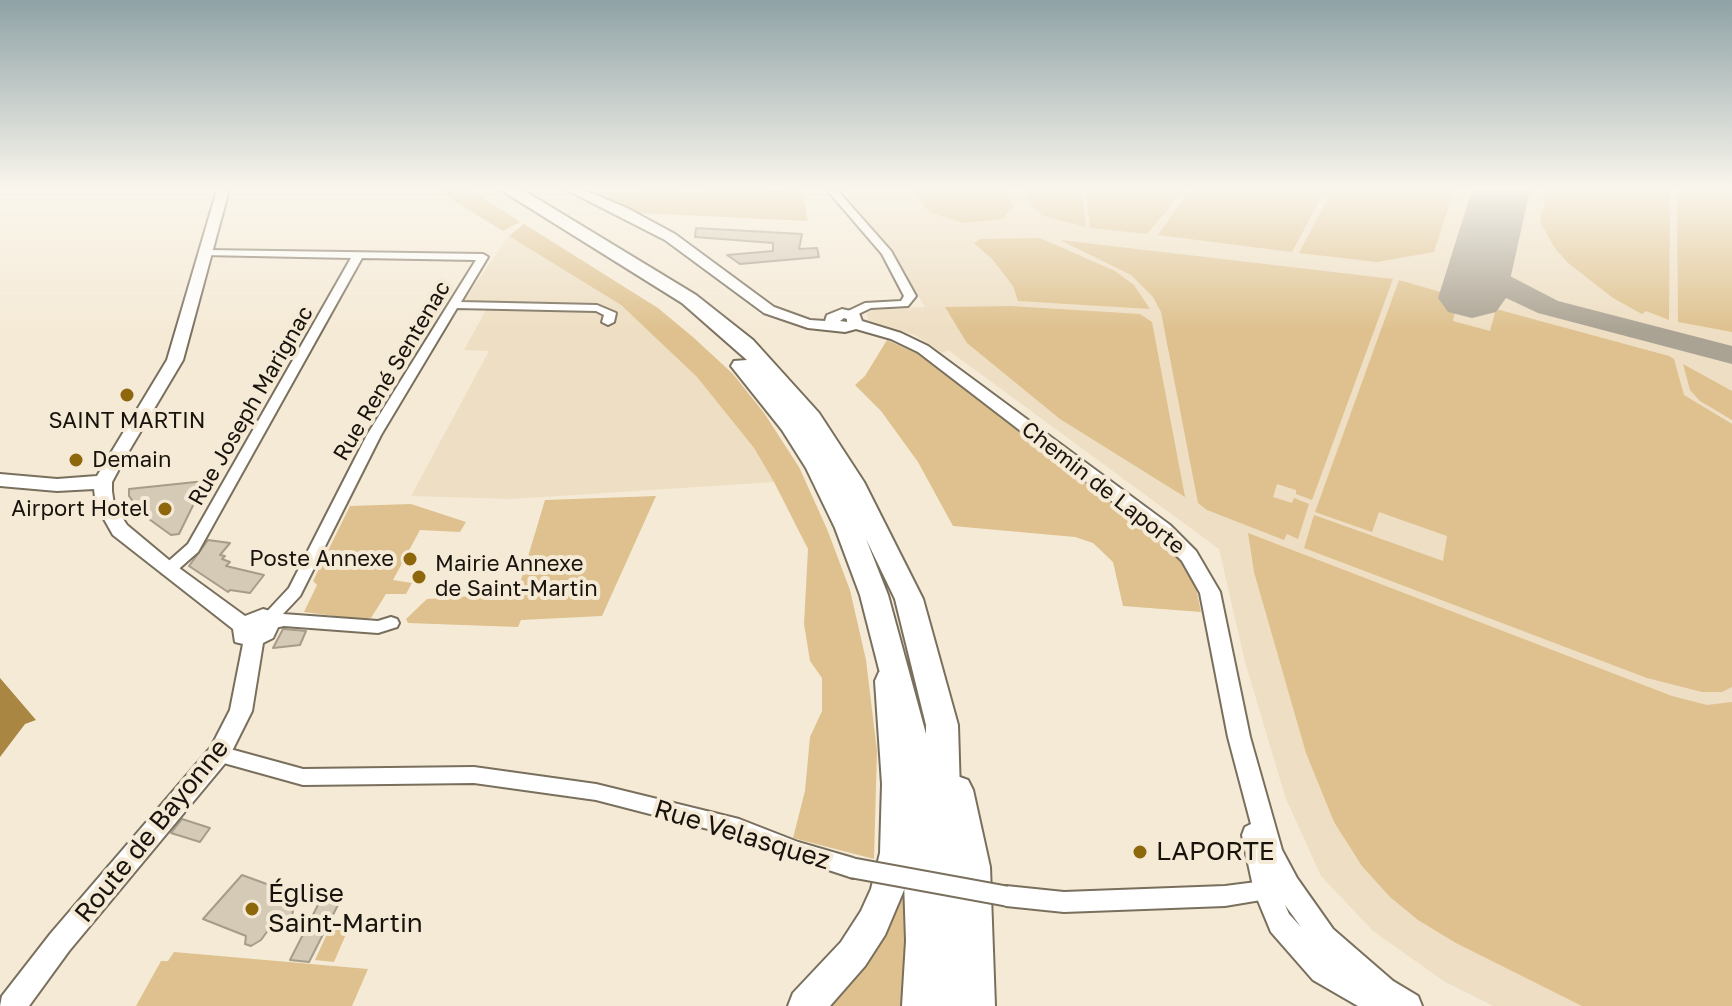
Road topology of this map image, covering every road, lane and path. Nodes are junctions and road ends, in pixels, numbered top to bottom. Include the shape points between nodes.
1 (211, 237) edge
2 (563, 237) edge
3 (591, 237) edge
4 (593, 237) edge
5 (668, 237) edge
6 (873, 237) edge
7 (595, 239) junction
8 (207, 253) junction
9 (359, 254) junction
10 (452, 305) junction
11 (853, 319) junction
12 (608, 322) dead end
13 (0, 480) edge
14 (103, 482) junction
15 (168, 570) junction
16 (391, 623) dead end
17 (259, 627) junction
18 (888, 646) junction
19 (942, 725) junction
20 (219, 754) junction
21 (1278, 889) junction
22 (12, 1006) edge
23 (806, 1006) edge
24 (922, 1006) edge
25 (952, 1006) edge
26 (977, 1006) edge
27 (1385, 1006) edge
28 (1408, 1006) edge

1 - 8 street
2 - 18 highway via 658,295 717,341 759,384 804,445 839,508
3 - 7 highway
4 - 7 highway
5 - 11 street, Chemin de Laporte via 760,305 797,320 834,322 845,328
6 - 11 street, Chemin de Laporte via 910,296 904,304 869,305
7 - 19 highway via 713,317 775,375 811,419 851,482 909,599
8 - 9 street, Rue René Sentenac
8 - 14 street via 171,369
9 - 10 street, Rue René Sentenac via 483,257
9 - 15 street, Rue Joseph Marignac via 193,548
10 - 12 street via 597,308 610,313
10 - 17 street, Rue René Sentenac via 374,435 295,592
11 - 21 street, Chemin de Laporte via 923,349 1153,523 1199,570 1210,592 1239,737 1242,781
13 - 14 street
14 - 15 street via 110,517
15 - 17 street
16 - 17 street via 361,627 284,620
17 - 20 street, Route de Bayonne via 246,697
18 - 23 highway via 896,853 873,923
18 - 24 highway via 908,720 918,790 924,879
19 - 25 highway via 953,910
19 - 26 highway via 974,867
20 - 21 street, Rue Velasquez, bridge via 303,777 474,775 596,792 739,828 853,868 1006,896 1064,902
20 - 22 street, Route de Bayonne
21 - 27 street via 1280,923 1302,951 1322,971
21 - 28 street via 1324,938 1383,991

